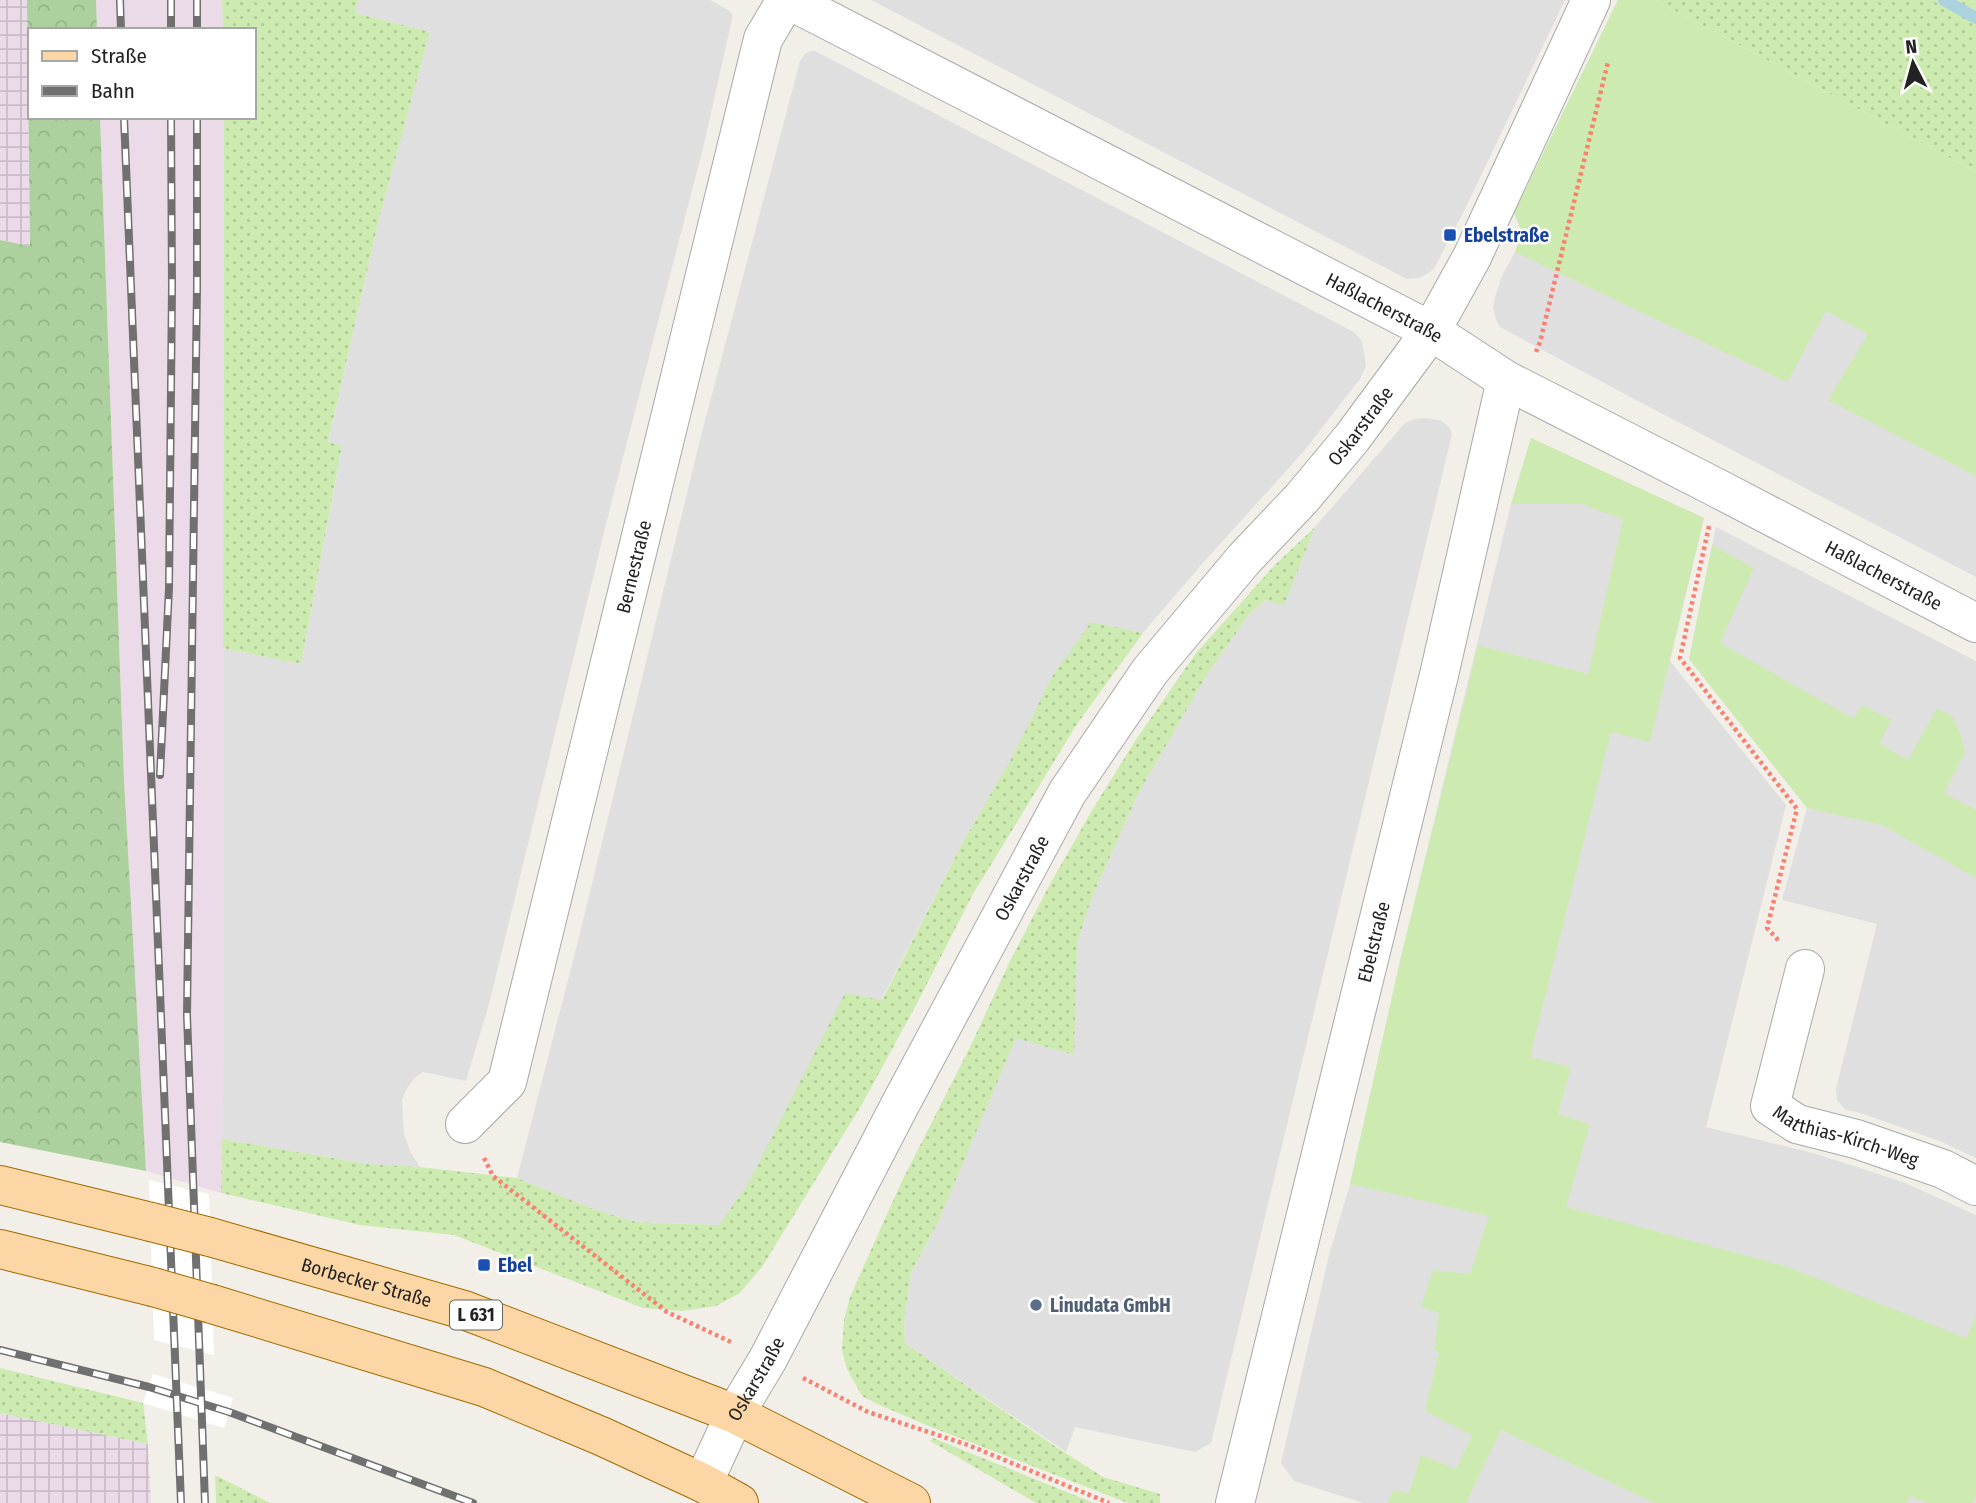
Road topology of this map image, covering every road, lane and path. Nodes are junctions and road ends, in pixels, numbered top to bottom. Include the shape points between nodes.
1 (788, 0) edge
2 (1591, 0) edge
3 (1611, 52) dead end
4 (1431, 331) junction
5 (1513, 383) junction
6 (1717, 488) junction
7 (1976, 623) edge
8 (1805, 969) joint
9 (465, 1124) joint
10 (0, 1185) edge
11 (1976, 1186) edge
12 (0, 1249) edge
13 (768, 1359) junction
14 (735, 1414) junction
15 (703, 1483) junction
16 (739, 1503) edge
17 (911, 1503) edge
18 (1109, 1503) edge
19 (1235, 1503) edge

1 - 4 street, Haßlacherstraße
1 - 9 street, Bernestraße via 763,39 507,1082
2 - 4 street via 1472,257
3 - 5 path via 1540,342
4 - 5 street, Haßlacherstraße
4 - 13 street, Oskarstraße via 1352,438 1150,671 1067,793
5 - 6 street, Haßlacherstraße
5 - 19 street, Ebelstraße
6 - 7 street, Haßlacherstraße
6 - 8 path via 1680,658 1797,809 1767,928
8 - 11 street, Matthias-Kirch-Weg via 1770,1106 1797,1124 1943,1169
9 - 13 path via 493,1177 667,1312
10 - 14 main road, Borbecker Straße / L 631, bridge via 211,1237 464,1310
12 - 15 main road, bridge via 153,1287 484,1387
13 - 14 street, Oskarstraße
13 - 18 path via 868,1412 968,1445
14 - 15 street, Oskarstraße
14 - 17 main road, Borbecker Straße / L 631
15 - 16 main road

